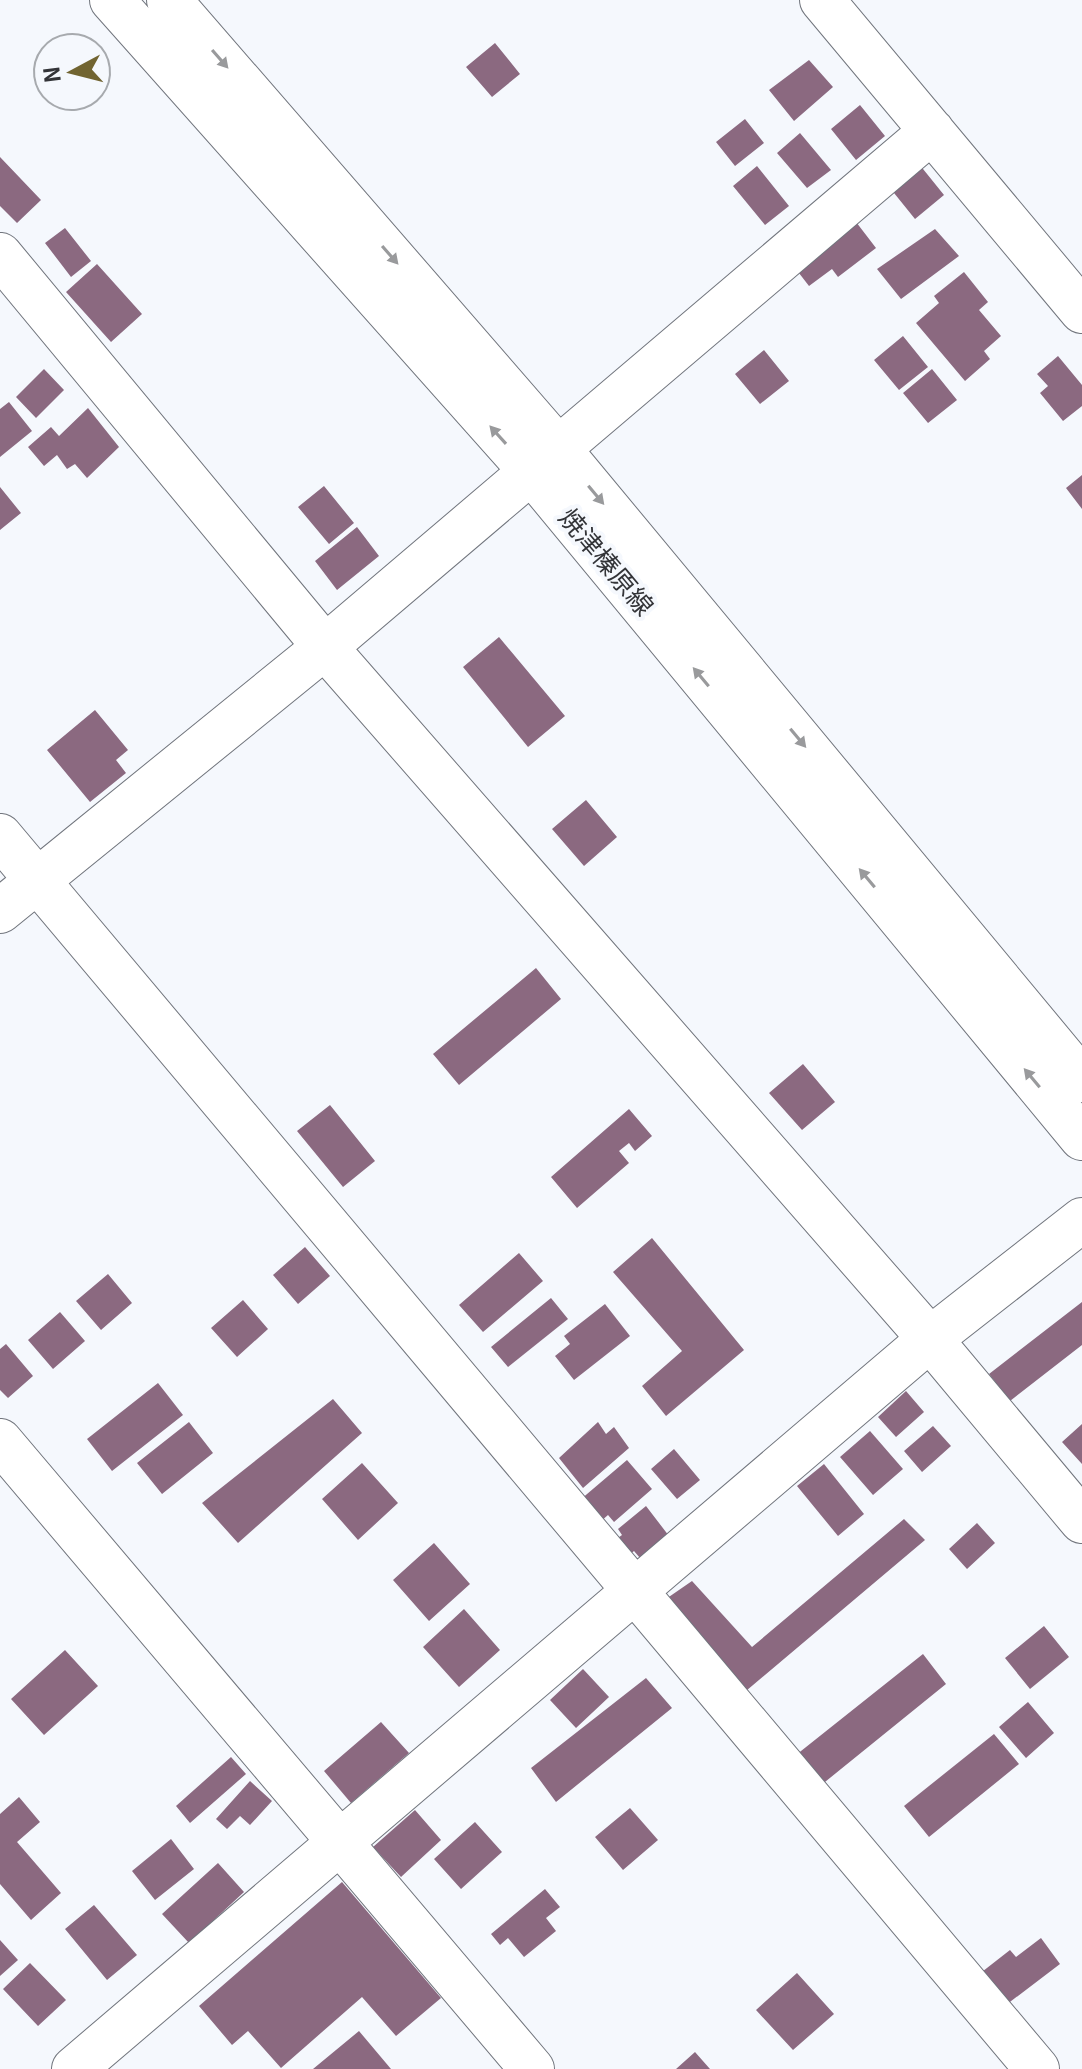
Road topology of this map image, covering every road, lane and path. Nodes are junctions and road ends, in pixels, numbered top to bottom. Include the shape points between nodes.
1 (112, 0) edge
2 (169, 0) edge
3 (822, 0) edge
4 (932, 131) junction
5 (0, 255) edge
6 (1082, 311) edge
7 (543, 458) junction
8 (325, 647) junction
9 (0, 836) edge
10 (38, 880) junction
11 (0, 911) edge
12 (1082, 1080) edge
13 (1082, 1138) edge
14 (1082, 1220) edge
15 (930, 1339) junction
16 (0, 1441) edge
17 (1082, 1521) edge
18 (636, 1591) junction
19 (341, 1844) junction
20 (74, 2069) edge
21 (532, 2069) edge
22 (1037, 2069) edge

7 -> 1 street, 焼津榛原線
2 -> 7 street, 焼津榛原線
3 - 4 street
4 - 6 street
4 - 7 street
5 - 8 street
7 - 8 street
7 -> 12 street, 焼津榛原線
13 -> 7 street, 焼津榛原線
8 - 10 street
8 - 15 street
9 - 10 street
10 - 11 street
10 - 18 street
14 - 15 street
15 - 17 street
15 - 18 street
16 - 19 street
18 - 19 street
18 - 22 street
19 - 20 street
19 - 21 street

